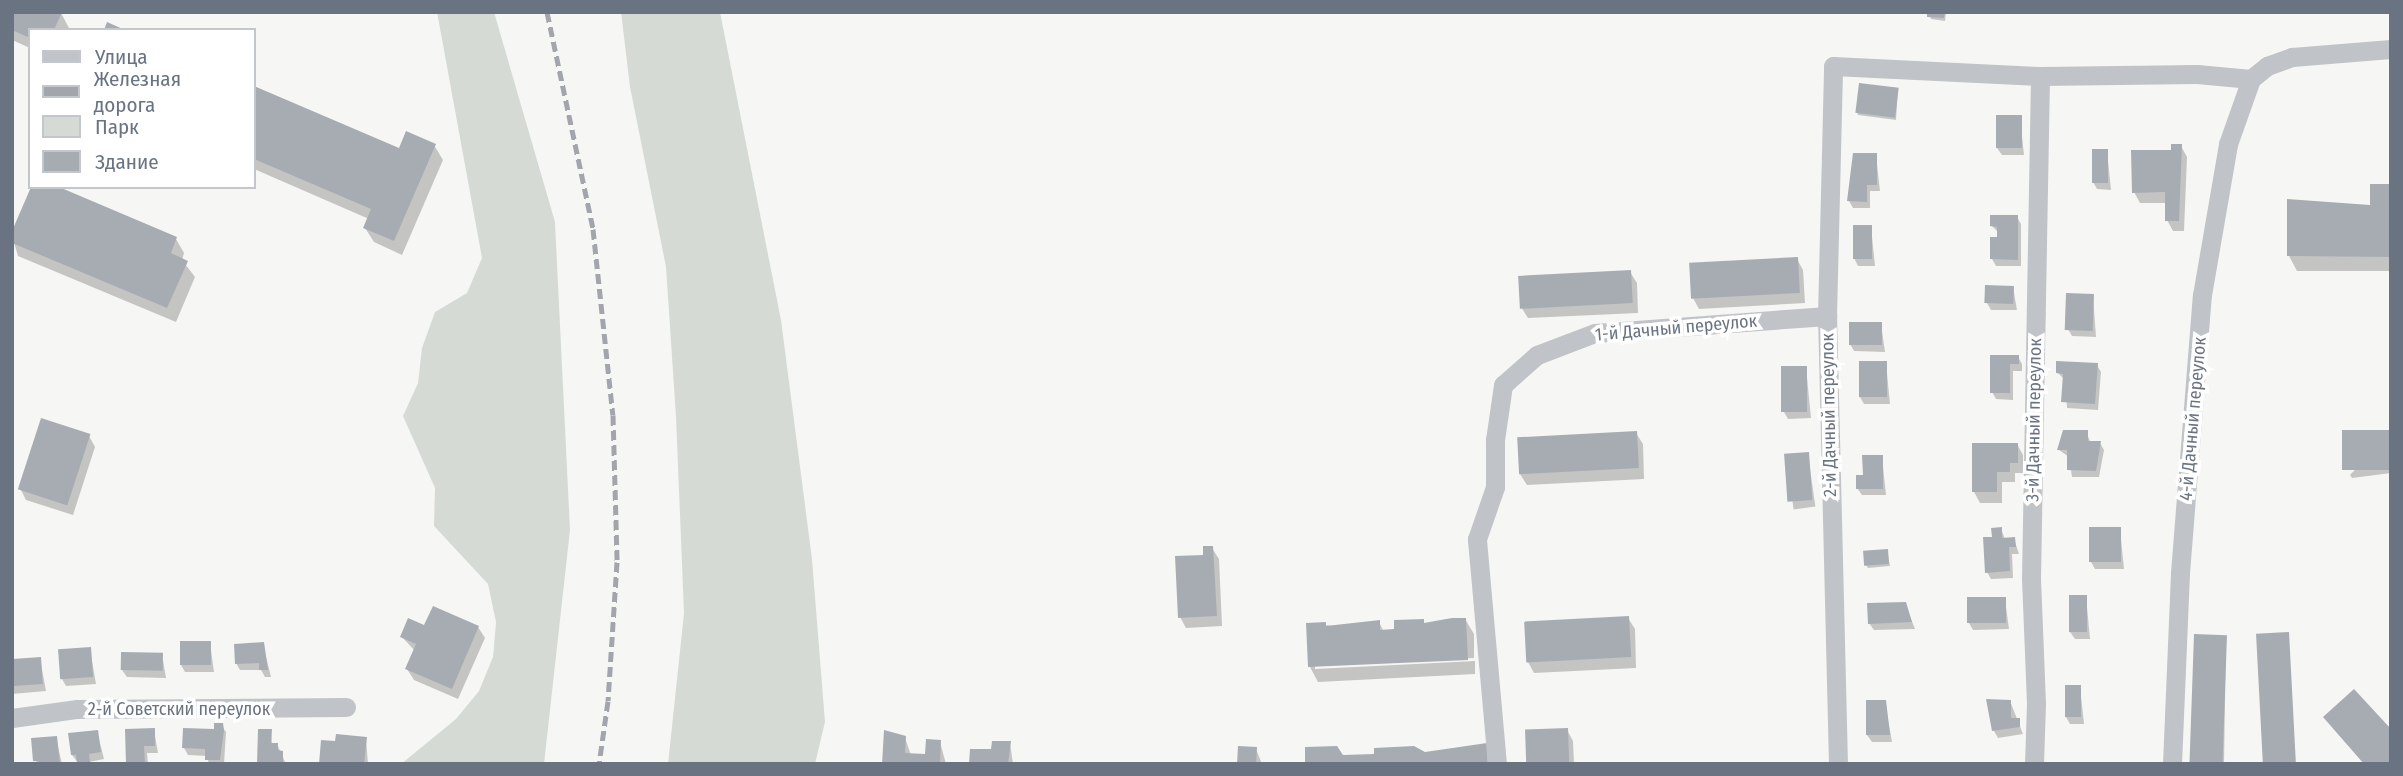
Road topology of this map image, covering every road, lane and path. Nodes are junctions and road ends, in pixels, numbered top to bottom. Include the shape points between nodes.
1 (2391, 49) edge
2 (2040, 76) junction
3 (2250, 79) junction
4 (1827, 316) junction
5 (346, 707) dead end
6 (12, 718) edge
7 (1497, 764) edge
8 (1838, 764) edge
9 (2034, 764) edge
10 (2172, 764) edge

1 - 3 street via 2292,57 2267,66
2 - 3 street via 2197,74
2 - 4 street, 2-й Дачный переулок via 1833,66
2 - 9 street, 3-й Дачный переулок via 2031,578
3 - 10 street, 4-й Дачный переулок via 2228,144 2202,295 2179,573
4 - 7 street, 1-й Дачный переулок via 1595,332 1537,355 1503,385 1495,440 1496,487 1477,539
4 - 8 street, 2-й Дачный переулок
5 - 6 street, 2-й Советский переулок via 78,709

